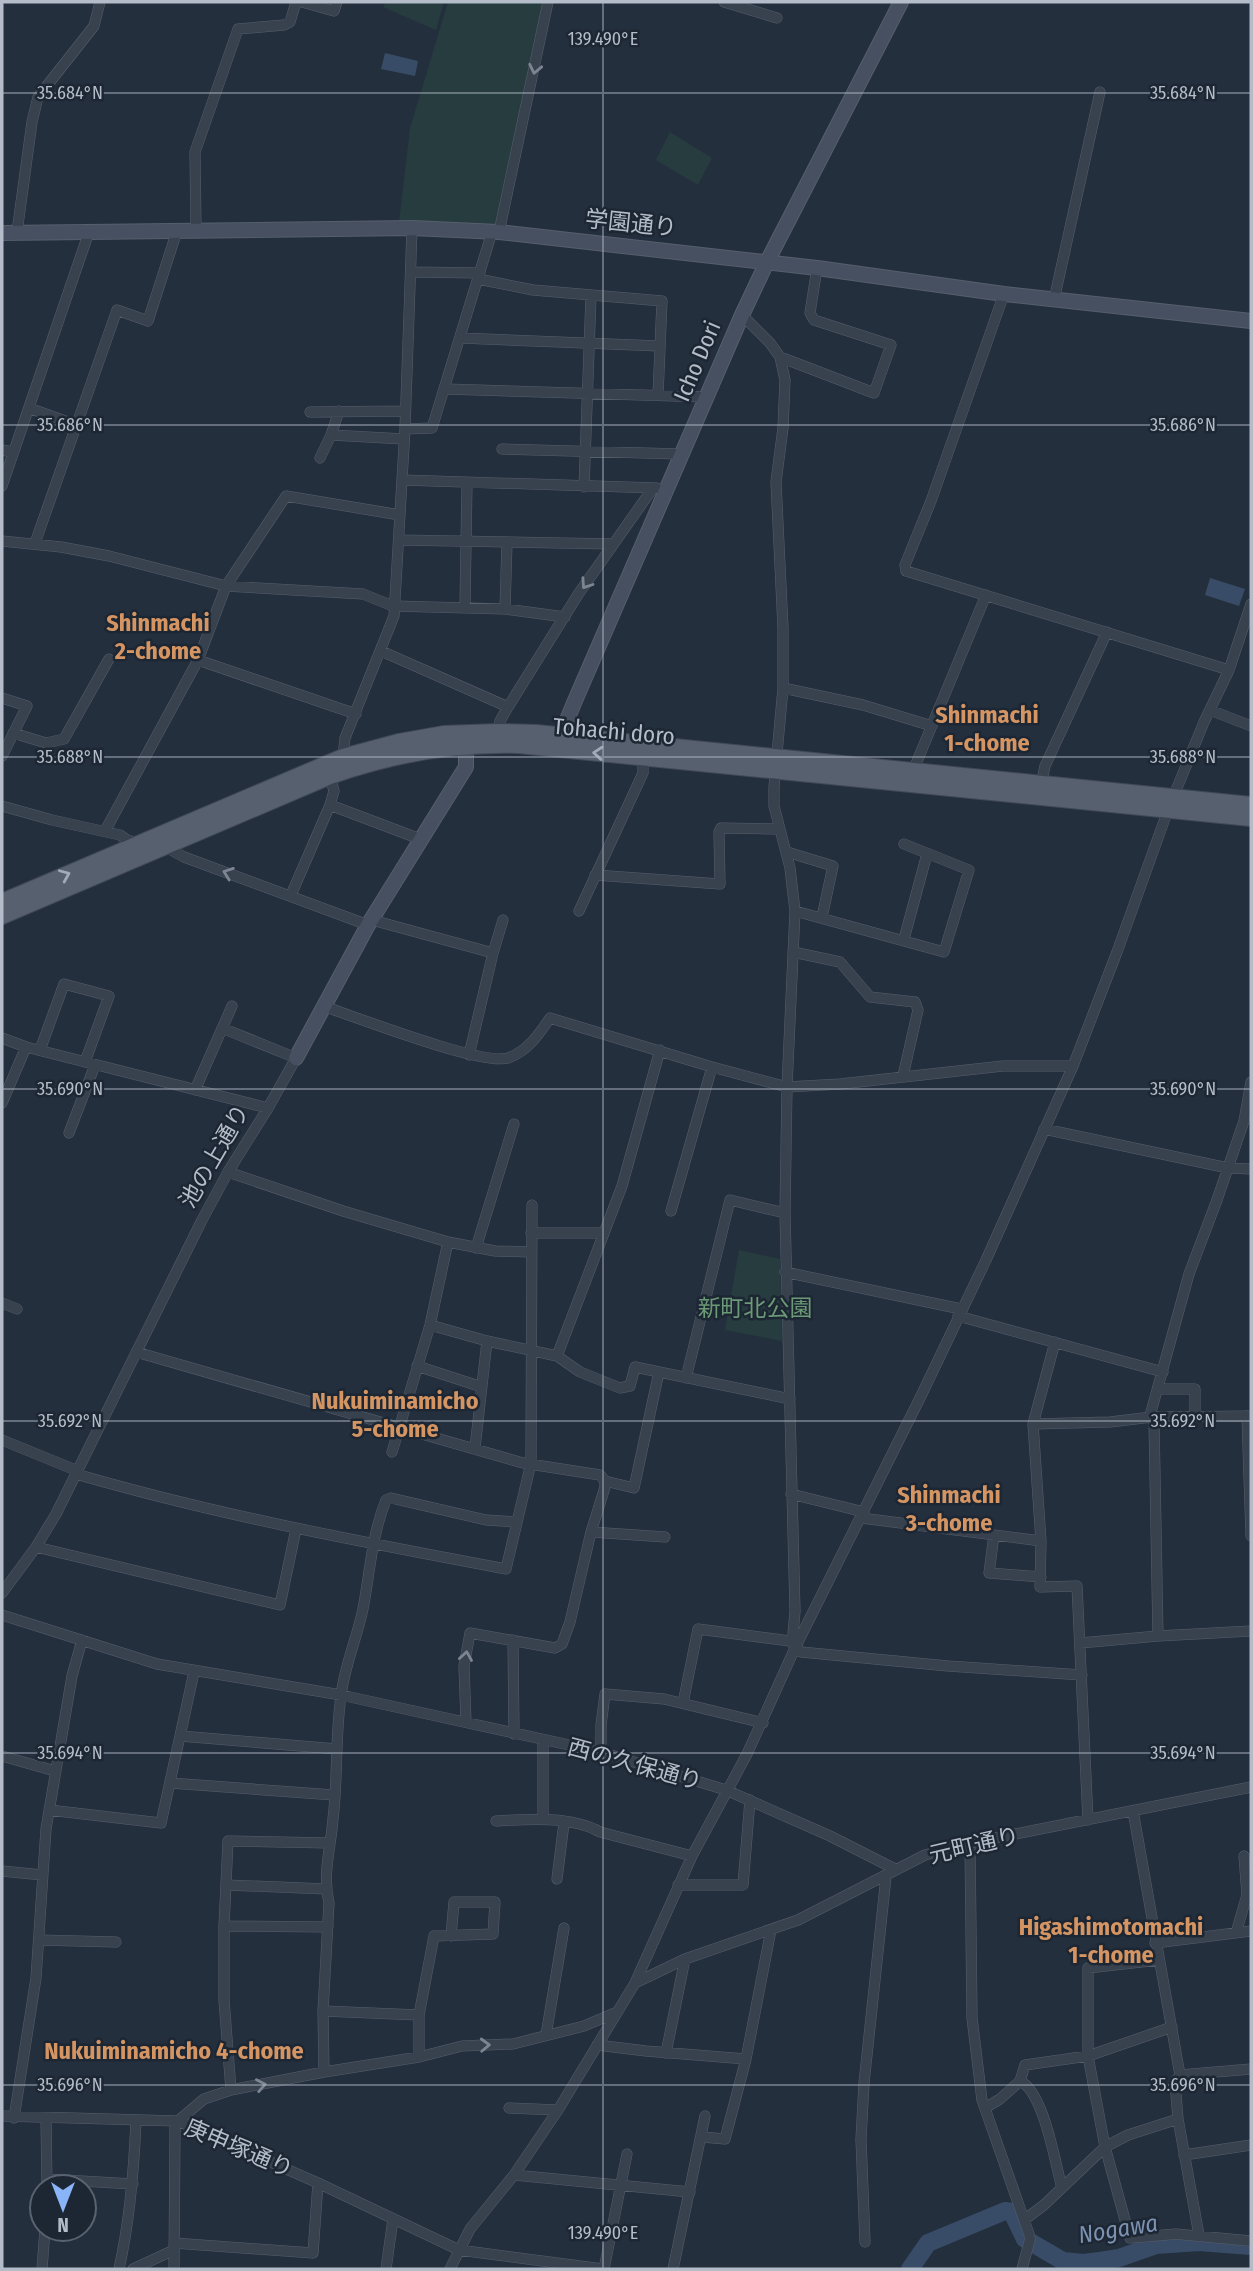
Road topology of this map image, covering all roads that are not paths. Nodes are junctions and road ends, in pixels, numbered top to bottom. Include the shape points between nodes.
1 (100, 2) edge
2 (296, 2) edge
3 (302, 2) edge
4 (337, 2) edge
5 (548, 2) edge
6 (724, 2) edge
7 (901, 2) edge
8 (777, 18) dead end
9 (1100, 92) dead end
10 (412, 228) junction
11 (196, 230) junction
12 (177, 231) junction
13 (18, 232) junction
14 (89, 232) junction
15 (496, 232) junction
16 (2, 233) edge
17 (766, 262) junction
18 (817, 268) junction
19 (411, 272) junction
20 (479, 276) junction
21 (1004, 294) junction
22 (590, 296) junction
23 (1054, 300) junction
24 (742, 315) junction
25 (1251, 321) edge
26 (460, 338) junction
27 (589, 343) junction
28 (660, 346) junction
29 (780, 357) junction
30 (445, 389) junction
31 (587, 393) junction
32 (658, 395) junction
33 (707, 397) junction
34 (29, 408) junction
35 (339, 411) junction
36 (405, 411) junction
37 (310, 412) dead end
38 (76, 425) junction
39 (404, 434) junction
40 (331, 435) junction
41 (502, 449) dead end
42 (2, 450) edge
43 (13, 452) junction
44 (585, 452) junction
45 (681, 454) junction
46 (320, 458) dead end
47 (402, 480) junction
48 (467, 483) junction
49 (2, 486) edge
50 (584, 487) junction
51 (660, 488) junction
52 (400, 515) junction
53 (399, 540) junction
54 (2, 541) edge
55 (466, 541) junction
56 (507, 542) junction
57 (35, 544) junction
58 (613, 544) junction
59 (226, 586) junction
60 (986, 595) junction
61 (1251, 604) edge
62 (393, 606) junction
63 (465, 607) junction
64 (505, 609) junction
65 (565, 617) junction
66 (1107, 632) junction
67 (381, 651) junction
68 (108, 659) dead end
69 (198, 660) junction
70 (1229, 670) junction
71 (783, 688) junction
72 (2, 698) edge
73 (508, 707) junction
74 (1210, 710) junction
75 (356, 715) junction
76 (932, 726) junction
77 (1251, 726) edge
78 (499, 732) junction
79 (13, 733) junction
80 (566, 743) junction
81 (466, 745) junction
82 (3, 751) edge
83 (343, 757) junction
84 (643, 757) junction
85 (775, 765) junction
86 (913, 771) junction
87 (330, 776) junction
88 (1041, 785) junction
89 (1171, 803) junction
90 (330, 805) junction
91 (1251, 805) edge
92 (2, 806) edge
93 (1251, 818) edge
94 (779, 829) junction
95 (105, 831) junction
96 (420, 839) junction
97 (140, 843) junction
98 (904, 844) dead end
99 (167, 846) junction
100 (787, 852) junction
101 (927, 854) junction
102 (595, 876) junction
103 (290, 895) junction
104 (2, 902) edge
105 (579, 911) dead end
106 (795, 911) junction
107 (2, 916) edge
108 (822, 918) junction
109 (503, 920) dead end
110 (370, 923) junction
111 (904, 939) junction
112 (793, 951) junction
113 (493, 953) junction
114 (232, 1006) dead end
115 (323, 1006) junction
116 (222, 1028) junction
117 (2, 1038) edge
118 (26, 1047) junction
119 (40, 1050) junction
120 (660, 1050) junction
121 (469, 1055) junction
122 (296, 1058) junction
123 (90, 1063) junction
124 (1073, 1066) junction
125 (712, 1067) junction
126 (903, 1076) junction
127 (1251, 1082) edge
128 (787, 1087) junction
129 (195, 1090) junction
130 (2, 1100) edge
131 (268, 1108) junction
132 (1248, 1121) edge
133 (514, 1125) dead end
134 (1044, 1129) junction
135 (69, 1133) dead end
136 (1228, 1168) junction
137 (1251, 1170) edge
138 (228, 1172) junction
139 (532, 1205) dead end
140 (671, 1211) dead end
141 (785, 1213) junction
142 (531, 1233) junction
143 (604, 1233) junction
144 (448, 1242) junction
145 (476, 1248) junction
146 (531, 1252) junction
147 (785, 1272) junction
148 (2, 1303) edge
149 (18, 1309) dead end
150 (960, 1312) junction
151 (430, 1325) junction
152 (487, 1341) junction
153 (1055, 1342) junction
154 (530, 1350) junction
155 (136, 1352) junction
156 (557, 1356) junction
157 (417, 1366) junction
158 (659, 1372) junction
159 (1163, 1372) junction
160 (686, 1378) junction
161 (482, 1387) junction
162 (1159, 1389) junction
163 (790, 1399) junction
164 (1195, 1416) junction
165 (1249, 1416) edge
166 (1152, 1417) junction
167 (1033, 1424) junction
168 (398, 1427) junction
169 (2, 1440) edge
170 (475, 1448) junction
171 (392, 1452) dead end
172 (531, 1463) junction
173 (77, 1473) junction
174 (606, 1481) junction
175 (791, 1494) junction
176 (862, 1515) junction
177 (517, 1522) junction
178 (296, 1529) junction
179 (591, 1532) junction
180 (994, 1535) junction
181 (1251, 1536) edge
182 (665, 1537) dead end
183 (1041, 1541) junction
184 (373, 1544) junction
185 (36, 1547) junction
186 (1041, 1577) junction
187 (2, 1593) edge
188 (2, 1615) edge
189 (1251, 1631) edge
190 (1158, 1636) junction
191 (82, 1640) junction
192 (513, 1640) junction
193 (1080, 1643) junction
194 (795, 1648) junction
195 (194, 1672) junction
196 (1082, 1675) junction
197 (341, 1695) junction
198 (683, 1703) junction
199 (466, 1722) junction
200 (763, 1723) junction
201 (514, 1734) junction
202 (180, 1737) junction
203 (543, 1740) junction
204 (337, 1749) junction
205 (601, 1752) junction
206 (2, 1756) edge
207 (55, 1770) junction
208 (170, 1783) junction
209 (1251, 1787) edge
210 (726, 1790) junction
211 (334, 1795) junction
212 (750, 1800) junction
213 (49, 1810) junction
214 (1133, 1811) junction
215 (543, 1818) junction
216 (496, 1821) dead end
217 (1088, 1821) junction
218 (564, 1823) junction
219 (329, 1843) junction
220 (970, 1843) junction
221 (692, 1856) junction
222 (1244, 1856) dead end
223 (895, 1870) junction
224 (2, 1871) edge
225 (41, 1875) junction
226 (886, 1877) junction
227 (557, 1879) dead end
228 (226, 1885) junction
229 (678, 1885) junction
230 (326, 1889) junction
231 (223, 1926) junction
232 (328, 1927) junction
233 (771, 1930) junction
234 (1251, 1931) edge
235 (1236, 1933) junction
236 (559, 1934) dead end
237 (451, 1936) junction
238 (39, 1940) junction
239 (116, 1942) dead end
240 (1155, 1944) junction
241 (685, 1959) junction
242 (1159, 1960) junction
243 (635, 1983) junction
244 (323, 2011) junction
245 (617, 2012) junction
246 (419, 2015) junction
247 (1172, 2028) junction
248 (546, 2035) junction
249 (597, 2045) junction
250 (666, 2053) junction
251 (1088, 2056) junction
252 (419, 2057) junction
253 (746, 2059) junction
254 (1251, 2070) edge
255 (324, 2072) junction
256 (1180, 2075) junction
257 (1020, 2081) junction
258 (231, 2090) junction
259 (509, 2108) dead end
260 (985, 2108) junction
261 (558, 2110) junction
262 (2, 2116) edge
263 (705, 2116) dead end
264 (14, 2118) junction
265 (46, 2119) junction
266 (1178, 2119) junction
267 (136, 2120) junction
268 (178, 2121) junction
269 (702, 2137) junction
270 (1251, 2145) edge
271 (1105, 2147) junction
272 (627, 2154) dead end
273 (1184, 2155) junction
274 (47, 2173) edge
275 (514, 2175) junction
276 (318, 2183) junction
277 (98, 2184) edge
278 (133, 2184) junction
279 (621, 2186) junction
280 (1062, 2188) junction
281 (690, 2192) junction
282 (393, 2219) junction
283 (1024, 2220) junction
284 (1199, 2235) junction
285 (1251, 2241) edge
286 (865, 2242) dead end
287 (44, 2243) edge
288 (174, 2247) junction
289 (459, 2250) junction
290 (42, 2269) edge
291 (119, 2269) edge
292 (133, 2269) edge
293 (174, 2269) edge
294 (386, 2269) edge
295 (450, 2269) edge
296 (603, 2269) edge
297 (673, 2269) edge
298 (1022, 2269) edge

1 - 13 street via 94,26 38,97
2 - 11 street via 285,25 238,29 195,152
3 - 4 street via 334,11
5 -> 15 street
6 - 8 street
7 - 17 street, Icho Dori
9 - 23 street
10 - 11 street, 学園通り
10 - 15 street, 学園通り
10 - 19 street
11 - 12 street, 学園通り
12 - 14 street, 学園通り
12 - 38 street via 148,321 117,310
13 - 14 street, 学園通り
13 - 16 street, 学園通り
14 - 34 street
15 - 17 street, 学園通り
15 - 20 street
17 - 18 street, 学園通り
17 - 24 street, Icho Dori
18 - 21 street, 学園通り
18 - 29 street via 810,313 814,320 891,345 874,393
19 - 20 street
19 - 36 street
20 - 22 street via 533,290
20 - 26 street
21 - 23 street, 学園通り
21 - 60 street via 905,565 906,570
22 - 27 street
22 - 28 street via 662,301
23 - 25 street, 学園通り
24 - 29 street
24 - 33 street, Icho Dori
26 - 27 street
26 - 30 street
27 - 28 street
27 - 31 street
28 - 32 street
29 - 71 street via 786,391 776,482
30 - 31 street
30 - 39 street via 432,428
31 - 32 street
31 - 44 street
32 - 33 street
33 - 45 street, Icho Dori
34 - 38 street
34 - 43 street
35 - 36 street
35 - 37 street
35 - 40 street
36 - 39 street
38 - 57 street
39 - 40 street
39 - 47 street
40 - 46 street
41 - 44 street
42 - 43 street
43 - 49 street
44 - 45 street
44 - 50 street
45 - 51 street, Icho Dori
47 - 48 street
47 - 52 street
48 - 50 street
48 - 55 street
50 - 51 street
51 - 58 street
51 - 80 street, Icho Dori via 567,720
52 - 53 street
52 - 59 street via 286,496
53 - 55 street
53 - 62 street
54 - 57 street
55 - 56 street
55 - 63 street
56 - 58 street
56 - 64 street
57 - 59 street via 109,556
58 -> 65 street
59 - 62 street via 363,594
59 - 69 street
60 - 66 street
60 - 76 street
61 - 70 street
62 - 63 street
62 - 67 street via 394,616
63 - 64 street
64 - 65 street
65 - 73 street
66 - 70 street
66 - 88 street via 1045,766
67 - 73 street
67 - 75 street
68 - 79 street via 64,739 46,743
69 - 75 street
69 - 95 street
70 - 74 street
71 - 76 street
71 - 85 street
72 - 79 street via 26,706
73 - 78 street
74 - 77 street
74 - 89 street
75 - 83 street via 345,738
76 - 86 street
78 - 80 main road, Tohachi doro
78 - 83 main road, Tohachi doro via 421,737
79 - 82 street
80 - 81 main road, Tohachi doro
84 -> 80 main road, Tohachi doro
80 - 85 main road, Tohachi doro
81 - 87 main road, Tohachi doro via 408,753
81 - 96 street, 池の上通り via 466,767
83 - 97 main road, Tohachi doro
84 - 85 main road, Tohachi doro
84 - 102 street via 643,773
85 - 86 main road, Tohachi doro
85 - 89 main road, Tohachi doro
85 - 94 street via 774,806
86 - 88 main road, Tohachi doro
87 - 90 street via 334,791
87 - 99 main road, Tohachi doro
88 - 89 main road, Tohachi doro
89 - 91 main road, Tohachi doro
89 - 93 main road, Tohachi doro
89 - 124 street
90 - 96 street
90 - 103 street
92 - 95 street
94 - 100 street
94 - 102 street via 721,828 720,884
95 - 97 street
96 - 110 street, 池の上通り
97 - 99 street
104 -> 97 main road, Tohachi doro
98 - 101 street
103 -> 99 street via 184,857
99 - 107 main road, Tohachi doro
100 - 106 street
100 - 108 street via 832,866
101 - 111 street
101 - 111 street via 969,870 944,952
102 - 105 street
103 - 110 street
106 - 108 street
106 - 112 street
108 - 111 street
109 - 113 street
110 - 113 street
110 - 115 street, 池の上通り
112 - 126 street via 840,962 870,998 915,1002 918,1010
112 - 128 street
113 - 121 street
114 - 116 street
115 - 121 street
115 - 122 street, 池の上通り
116 - 122 street
116 - 129 street
117 - 118 street
118 - 119 street
118 - 130 street
119 - 123 street
119 - 123 street via 64,984 108,996
120 - 121 street via 550,1018 533,1043 509,1058
120 - 125 street
120 - 143 street
122 - 131 street, 池の上通り
123 - 129 street
123 - 135 street
124 - 126 street via 1003,1066
124 - 134 street
125 - 128 street
125 - 140 street
126 - 128 street
127 - 132 street
128 - 141 street
129 - 131 street
131 - 138 street, 池の上通り
132 - 136 street
133 - 145 street
134 - 136 street
134 - 150 street
136 - 137 street
136 - 159 street via 1189,1274
138 - 144 street
138 - 155 street, 池の上通り
139 - 142 street
141 - 147 street
141 - 160 street via 730,1200
142 - 143 street
142 - 146 street
143 - 156 street
144 - 145 street
144 - 151 street
145 - 146 street
146 - 154 street
147 - 150 street
147 - 163 street
148 - 149 street
150 - 153 street
150 - 176 street
151 - 152 street
151 - 157 street
152 - 154 street
152 - 161 street
153 - 159 street
153 - 167 street
154 - 156 street
154 - 172 street
155 - 168 street
155 - 173 street, 池の上通り
156 - 158 street via 580,1372 620,1388 630,1386 635,1367
157 - 161 street
157 - 168 street
158 - 160 street
158 - 174 street via 634,1488
159 - 162 street
160 - 163 street
161 - 170 street
162 - 164 street via 1195,1389
162 - 166 street
163 - 175 street
164 - 165 street
164 - 166 street
165 - 181 street
166 - 167 street
166 - 190 street
167 - 183 street
168 - 170 street
168 - 171 street
169 - 173 street
170 - 172 street
172 - 174 street via 600,1475
172 - 177 street
173 - 178 street via 158,1498
173 - 185 street, 池の上通り
174 - 179 street
175 - 176 street
175 - 194 street
176 - 180 street
176 - 194 street
177 - 184 street via 486,1520 391,1498 386,1500
177 - 184 street via 506,1569
178 - 184 street
178 - 185 street via 280,1605
179 - 182 street
179 - 192 street via 562,1644 555,1647
180 - 183 street
180 - 186 street via 989,1573
183 - 186 street
184 - 197 street
185 - 187 street, 池の上通り
186 - 193 street via 1040,1587 1077,1586
188 - 191 street, 西の久保通り
189 - 190 street
190 - 193 street
191 - 195 street, 西の久保通り
191 - 207 street
199 -> 192 street via 464,1667 470,1633
192 - 201 street
193 - 196 street
194 - 196 street via 801,1653 948,1667
194 - 198 street via 790,1641 698,1629
194 - 200 street
195 - 197 street, 西の久保通り
195 - 202 street
196 - 217 street
197 - 199 street, 西の久保通り
197 - 204 street
198 - 200 street
198 - 205 street via 605,1695
199 - 201 street, 西の久保通り
200 - 210 street
201 - 203 street, 西の久保通り
202 - 204 street
202 - 208 street
203 - 205 street, 西の久保通り
203 - 215 street
204 - 211 street
205 - 210 street, 西の久保通り
206 - 207 street
207 - 213 street
208 - 211 street
208 - 213 street via 161,1823
209 - 214 street, 元町通り
210 - 212 street
210 - 221 street, 西の久保通り
211 - 219 street
212 - 223 street
212 - 229 street via 743,1885
213 - 225 street
214 - 217 street, 元町通り
214 - 240 street
215 - 216 street
215 - 218 street
217 - 220 street, 元町通り
218 - 221 street
218 - 227 street
219 - 228 street via 228,1841
219 - 230 street
220 - 223 street, 元町通り via 925,1855
220 - 260 street via 972,2018
221 - 229 street, 西の久保通り
222 - 235 street via 1247,1895
223 - 226 street, 元町通り
224 - 225 street
225 - 238 street
226 - 233 street, 元町通り
226 - 286 street via 864,2083
228 - 230 street
228 - 231 street
229 - 243 street, 西の久保通り
230 - 232 street
231 - 232 street
231 - 258 street via 223,2000
232 - 244 street
233 - 241 street, 元町通り
233 - 253 street
234 - 235 street
235 - 240 street
236 - 248 street
237 - 237 street via 493,1934 495,1902 454,1902
237 - 246 street via 434,1936
238 - 239 street
238 - 264 street
240 - 242 street
241 - 243 street, 元町通り
241 - 250 street
242 - 247 street
242 - 251 street via 1088,1968
243 - 245 street, 西の久保通り
244 - 246 street
244 - 255 street
245 - 248 street
245 - 249 street, 西の久保通り
246 - 252 street
247 - 251 street
247 - 256 street
252 -> 248 street
249 - 250 street
249 - 261 street, 西の久保通り
250 - 253 street
251 - 257 street via 1025,2065
251 - 271 street
252 - 255 street
253 - 269 street via 725,2139
254 - 256 street
258 -> 255 street
256 - 266 street via 1175,2082
257 - 260 street
257 - 280 street via 1039,2104
258 - 268 street via 204,2099
259 - 261 street
260 - 283 street
261 - 275 street, 西の久保通り
262 - 264 street, 庚申塚通り
263 - 269 street
264 - 265 street, 庚申塚通り
265 - 267 street, 庚申塚通り
265 - 274 street
266 - 271 street
266 - 273 street
267 - 268 street, 庚申塚通り
267 - 278 street
268 - 276 street, 庚申塚通り
268 - 288 street
269 - 281 street
270 - 273 street
271 - 280 street
271 - 284 street via 1130,2238
272 - 279 street
273 - 284 street
275 - 279 street
275 - 289 street, 西の久保通り via 470,2229
276 - 282 street, 庚申塚通り
276 - 288 street via 313,2253
277 - 278 street
278 - 291 street
279 - 281 street
279 - 296 street
280 - 283 street
281 - 297 street
282 - 289 street, 庚申塚通り
282 - 294 street
283 - 298 street via 1029,2243
284 - 285 street
287 - 290 street
288 - 292 street
288 - 293 street
289 - 295 street, 西の久保通り
289 - 296 street, 庚申塚通り

